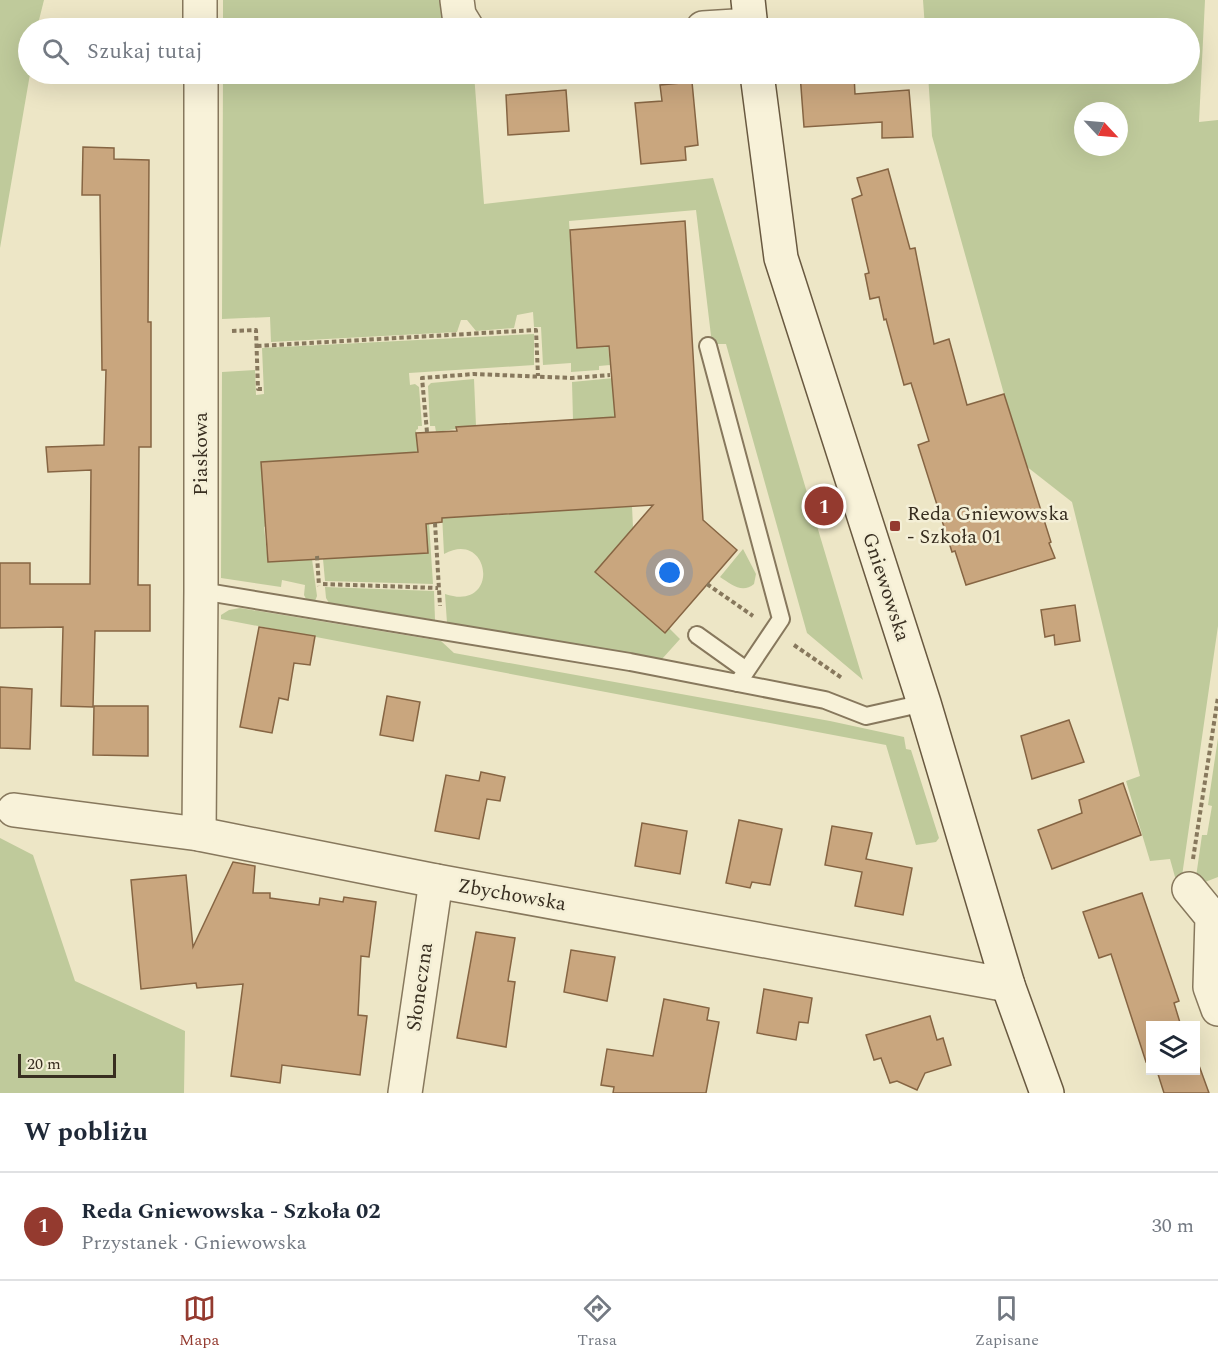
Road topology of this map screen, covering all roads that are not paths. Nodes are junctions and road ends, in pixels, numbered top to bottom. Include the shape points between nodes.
1 (201, 0) edge
2 (457, 0) edge
3 (201, 18) edge
4 (461, 18) edge
5 (201, 84) edge
6 (758, 84) edge
7 (708, 346) dead end
8 (201, 591) junction
9 (697, 635) dead end
10 (742, 676) junction
11 (924, 704) junction
12 (14, 810) dead end
13 (199, 834) junction
14 (436, 881) junction
15 (1200, 886) edge
16 (1008, 985) junction
17 (1218, 1009) edge
18 (405, 1093) edge
19 (1047, 1093) edge

1 - 3 street
2 - 4 street
5 - 8 street, Piaskowa
6 - 11 street, Gniewowska via 781,258
7 - 10 lane via 781,620
8 - 10 lane via 618,660
8 - 13 street, Piaskowa
9 - 10 lane
10 - 11 lane via 866,716
11 - 16 street, Gniewowska
12 - 13 street, Zbychowska
13 - 14 street, Zbychowska
14 - 16 street, Zbychowska
14 - 18 street, Słoneczna
15 - 17 street via 1212,917 1210,987
16 - 19 street, Gniewowska

